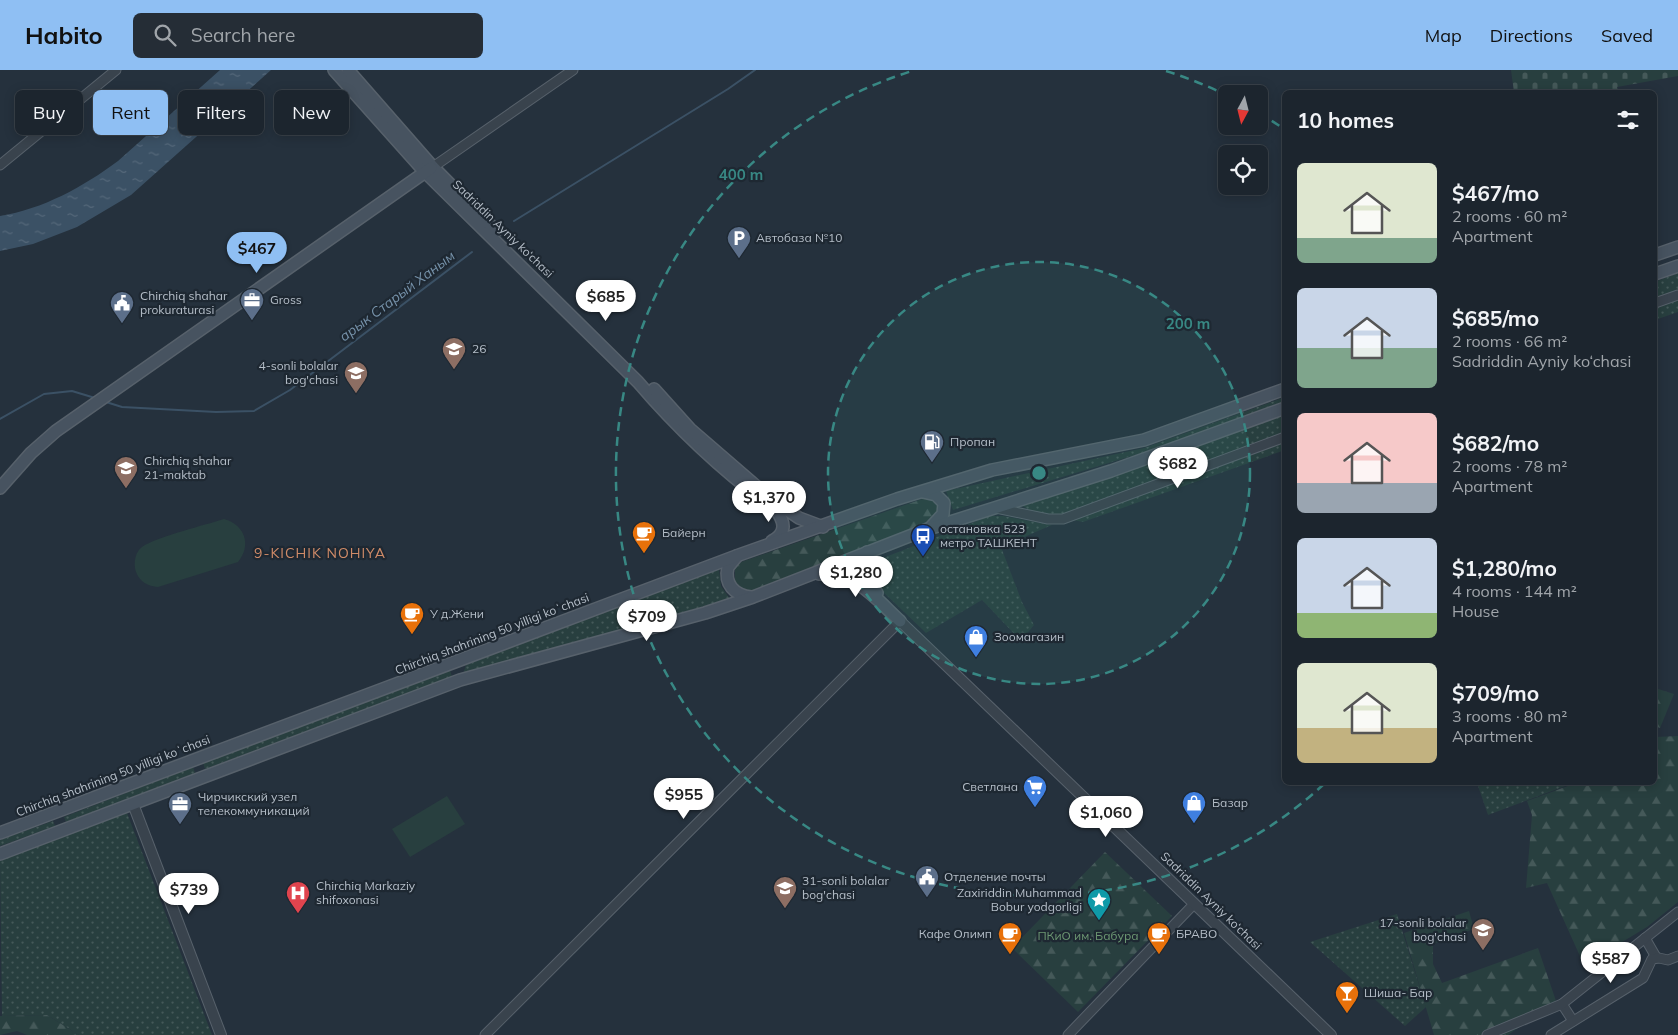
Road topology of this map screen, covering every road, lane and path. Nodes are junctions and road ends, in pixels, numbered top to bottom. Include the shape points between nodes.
1 (334, 70) edge
2 (348, 70) edge
3 (573, 70) edge
4 (110, 72) edge
5 (0, 165) edge
6 (429, 170) junction
7 (1678, 247) edge
8 (1657, 254) edge
9 (1678, 266) edge
10 (1657, 273) edge
11 (1678, 295) edge
12 (1657, 302) edge
13 (1282, 390) edge
14 (1282, 409) edge
15 (1282, 438) edge
16 (0, 488) edge
17 (913, 494) junction
18 (994, 507) junction
19 (823, 527) junction
20 (925, 530) junction
21 (762, 547) junction
22 (867, 552) junction
23 (739, 555) junction
24 (810, 575) junction
25 (753, 597) junction
26 (900, 621) junction
27 (455, 664) junction
28 (460, 680) junction
29 (196, 759) junction
30 (202, 777) junction
31 (133, 804) junction
32 (56, 812) junction
33 (64, 830) junction
34 (0, 833) edge
35 (0, 854) edge
36 (1194, 904) junction
37 (1678, 912) edge
38 (1645, 938) junction
39 (1678, 956) edge
40 (1656, 957) junction
41 (1562, 1004) junction
42 (1572, 1021) junction
43 (221, 1035) edge
44 (485, 1035) edge
45 (1068, 1035) edge
46 (1331, 1035) edge
47 (1487, 1035) edge
48 (1550, 1035) edge

1 - 6 main road, Sadriddin Ayniy ko‘chasi
2 - 6 main road, Sadriddin Ayniy ko‘chasi
3 - 6 street
4 - 5 street
6 - 16 main road via 93,405 37,447
6 - 19 main road, Sadriddin Ayniy ko‘chasi via 643,378 690,429 778,504 806,522
6 - 21 main road, Sadriddin Ayniy ko‘chasi via 695,444 776,510 784,523 783,530 776,539
7 - 8 main road
9 - 10 main road
11 - 12 street
13 - 17 main road, Chirchiq shahrining 50 yilligi koʻchasi via 1144,440 992,470
14 - 18 main road via 1112,471
15 - 18 street via 1063,519 1048,520
17 - 19 main road, Chirchiq shahrining 50 yilligi koʻchasi
17 - 20 main road via 933,494 944,503 941,518
18 - 20 main road
19 - 21 main road, Chirchiq shahrining 50 yilligi koʻchasi
20 - 22 main road
21 - 23 main road, Chirchiq shahrining 50 yilligi koʻchasi
22 - 24 main road
22 - 26 main road via 864,567 870,583
23 - 25 main road via 728,567 728,583 738,594
23 - 27 main road, Chirchiq shahrining 50 yilligi koʻchasi
24 - 25 main road
24 - 26 main road via 829,573 852,579
25 - 28 main road
26 - 36 street, Sadriddin Ayniy ko‘chasi
26 - 44 street
27 - 28 main road
27 - 29 main road, Chirchiq shahrining 50 yilligi koʻchasi
28 - 30 main road
29 - 30 main road
29 - 32 main road, Chirchiq shahrining 50 yilligi koʻchasi
30 - 31 main road
31 - 33 main road
31 - 43 street
32 - 33 main road
32 - 34 main road, Chirchiq shahrining 50 yilligi koʻchasi
33 - 35 main road
36 - 45 street
36 - 46 street, Sadriddin Ayniy ko‘chasi
37 - 38 street
38 - 40 street
38 - 41 street
39 - 40 street via 1668,960
40 - 42 street via 1649,964 1647,975
41 - 42 street
41 - 47 street
42 - 48 street

